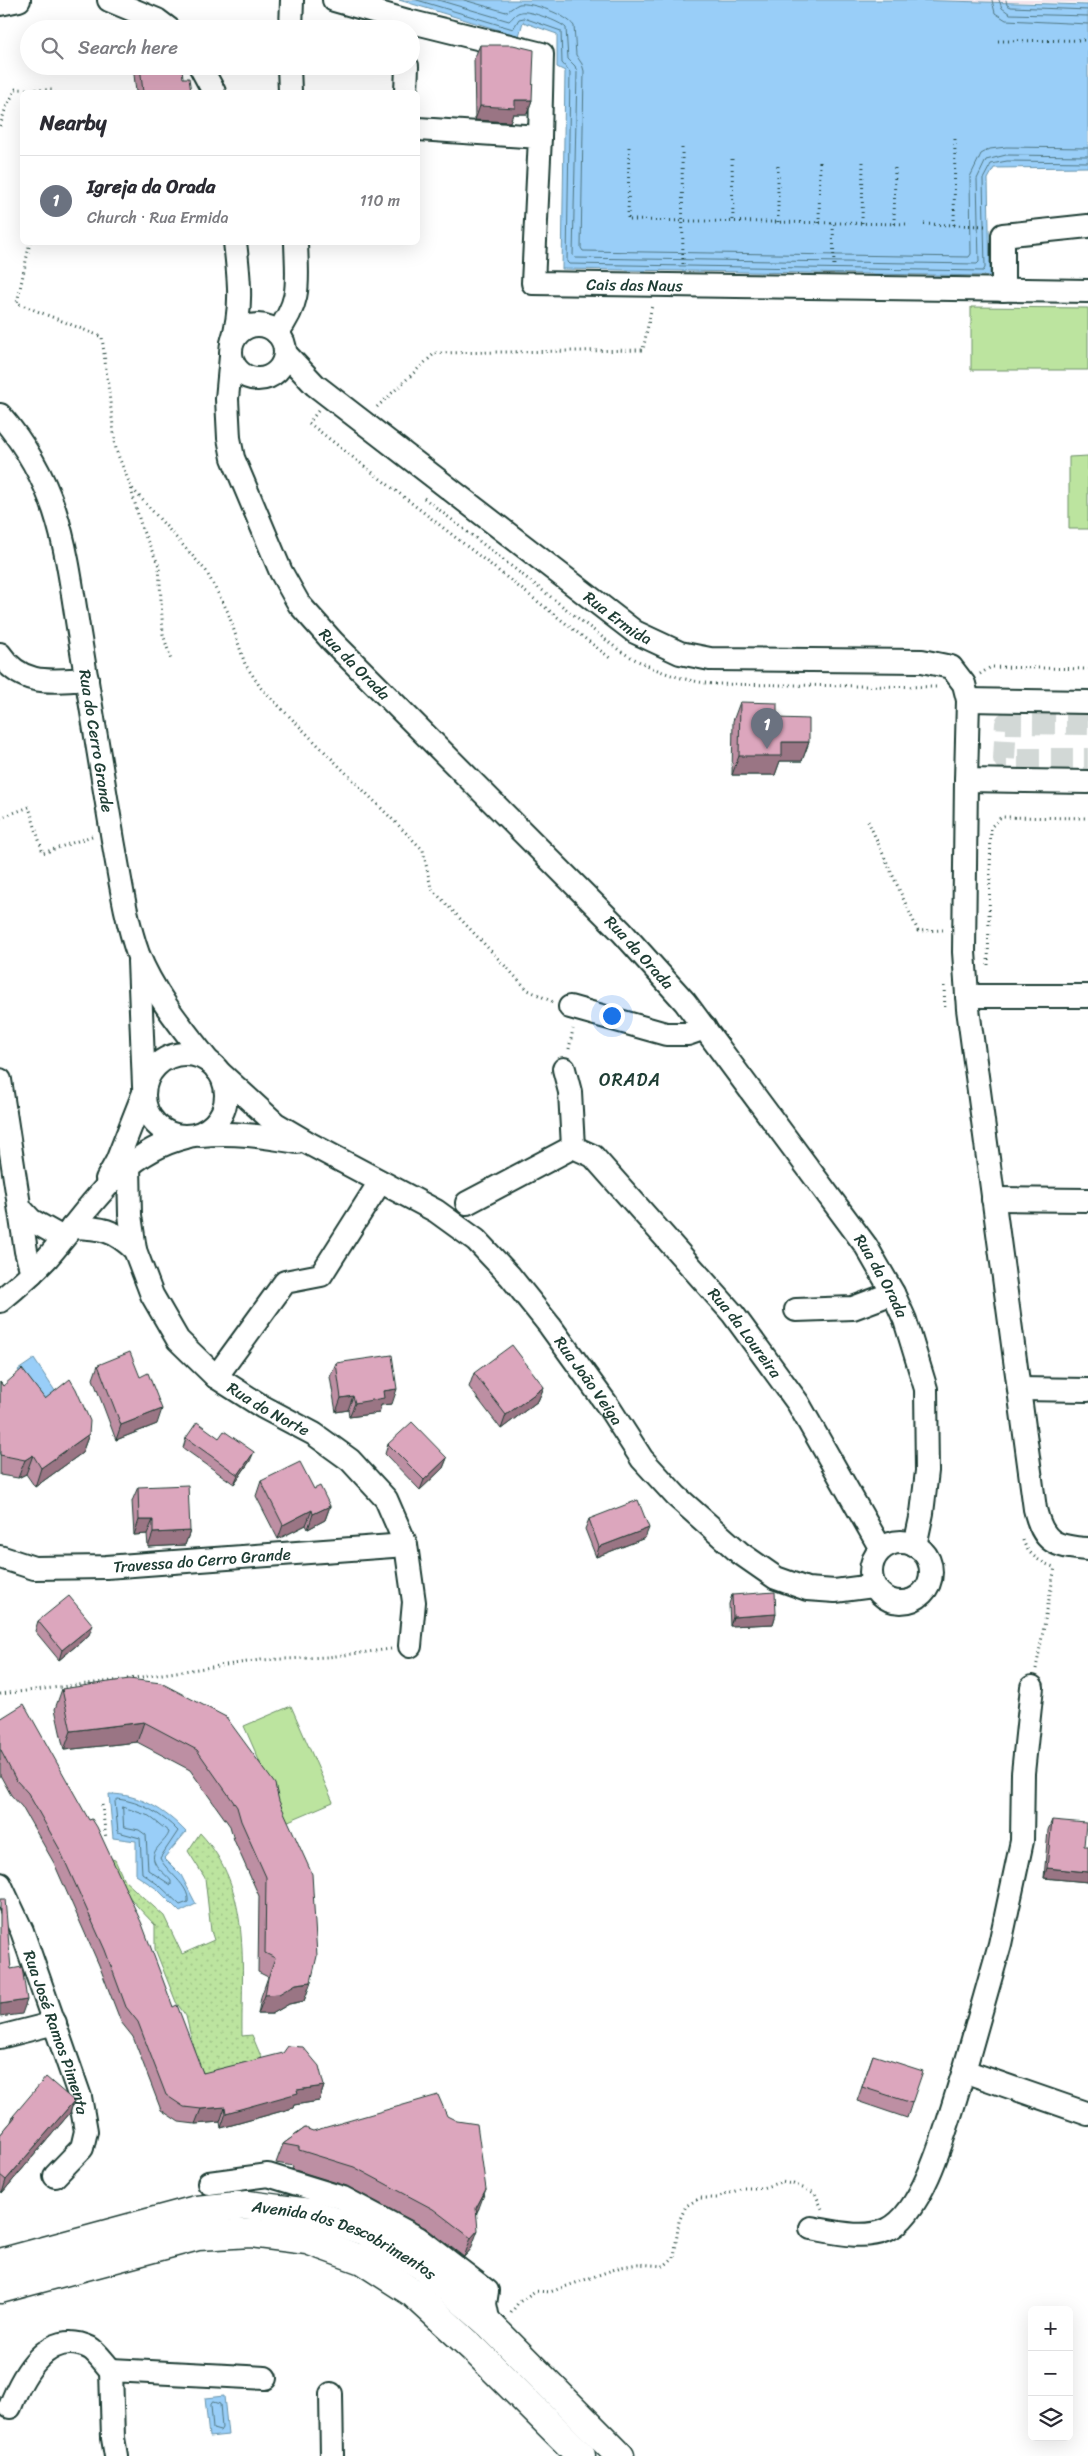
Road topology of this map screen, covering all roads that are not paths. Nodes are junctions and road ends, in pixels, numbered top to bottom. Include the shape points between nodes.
1 (19, 0) edge
2 (109, 0) edge
3 (292, 0) edge
4 (334, 0) edge
5 (0, 4) edge
6 (158, 20) edge
7 (291, 20) edge
8 (393, 20) edge
9 (420, 28) edge
10 (205, 75) edge
11 (289, 75) edge
12 (213, 90) edge
13 (290, 90) edge
14 (420, 129) edge
15 (540, 137) junction
16 (1088, 226) edge
17 (235, 245) edge
18 (296, 245) edge
19 (240, 289) junction
20 (1004, 290) junction
21 (1088, 291) edge
22 (275, 337) junction
23 (231, 352) junction
24 (260, 378) junction
25 (315, 385) junction
26 (0, 415) edge
27 (229, 420) junction
28 (0, 654) edge
29 (87, 679) junction
30 (966, 692) junction
31 (1088, 702) edge
32 (966, 780) junction
33 (1088, 782) edge
34 (139, 955) junction
35 (978, 996) junction
36 (1088, 996) edge
37 (574, 1008) road end
38 (705, 1028) junction
39 (213, 1065) junction
40 (564, 1069) road end
41 (0, 1080) edge
42 (144, 1090) junction
43 (192, 1136) junction
44 (310, 1144) junction
45 (573, 1147) junction
46 (129, 1165) junction
47 (380, 1182) junction
48 (99, 1194) junction
49 (993, 1199) junction
50 (1088, 1200) edge
51 (468, 1203) dead end
52 (20, 1208) junction
53 (68, 1233) junction
54 (135, 1250) junction
55 (32, 1273) junction
56 (893, 1293) junction
57 (0, 1301) edge
58 (796, 1310) dead end
59 (216, 1377) junction
60 (1019, 1389) junction
61 (1088, 1390) edge
62 (406, 1545) junction
63 (915, 1546) junction
64 (881, 1549) junction
65 (1088, 1549) edge
66 (0, 1557) edge
67 (874, 1586) junction
68 (410, 1646) road end
69 (1032, 1687) road end
70 (0, 1884) edge
71 (55, 2023) junction
72 (0, 2037) edge
73 (964, 2071) junction
74 (1088, 2114) edge
75 (55, 2176) dead end
76 (209, 2183) dead end
77 (821, 2230) road end
78 (0, 2263) edge
79 (0, 2289) edge
80 (499, 2320) junction
81 (111, 2370) junction
82 (265, 2378) dead end
83 (331, 2394) dead end
84 (10, 2407) dead end
85 (116, 2456) edge
86 (332, 2456) edge
87 (581, 2456) edge
88 (620, 2456) edge

1 - 5 street
2 - 6 street
3 - 7 street
4 - 8 street
9 - 15 street via 542,54
10 - 12 street
11 - 13 street
14 - 15 street
15 - 20 street, Cais das Naus via 533,283
16 - 20 street via 1003,236
17 - 19 street
18 - 22 street via 296,299 289,318
19 - 22 street via 245,303
19 - 23 street, Rua da Orada via 240,309
20 - 21 street, Cais das Naus
22 - 23 street via 251,326 235,338
22 - 24 street via 279,369
22 - 25 street
23 - 24 street via 237,369
23 - 27 street, Rua da Orada via 227,399
24 - 25 street via 288,376
24 - 27 street via 241,388 231,403
25 - 30 street, Rua Ermida via 635,632 680,653 710,660 922,661 951,667
26 - 29 street, Rua do Cerro Grande via 38,467 57,512
27 - 38 street, Rua da Orada via 233,458 281,572 299,604 622,932
28 - 29 street via 9,666 23,675 45,682
29 - 34 street, Rua do Cerro Grande via 127,918
30 - 31 street
30 - 32 street
32 - 33 street
32 - 35 street via 964,952
34 - 39 street, Rua do Cerro Grande via 158,992
34 - 42 street
35 - 36 street
35 - 49 street
37 - 38 street via 666,1034 688,1034
38 - 56 street, Rua da Orada via 866,1246
39 - 42 street via 196,1056 170,1057 149,1073
39 - 43 street via 223,1079 226,1102 217,1122
39 - 44 street, Rua João Veiga via 276,1124
40 - 45 street via 570,1092
41 - 52 street
42 - 43 street via 145,1108 161,1130 173,1136
42 - 48 street via 116,1162
43 - 44 street via 225,1132
43 - 46 street via 167,1142
44 - 47 street, Rua João Veiga
45 - 51 street
45 - 64 street, Rua da Loureira via 593,1156 733,1314 798,1403
46 - 48 street
46 - 54 street, Rua do Norte via 130,1215
47 - 59 street via 321,1275 285,1282
47 - 67 street, Rua João Veiga via 436,1211 476,1240 510,1276 608,1406 642,1459 676,1496 740,1553 776,1578 807,1588 835,1591
48 - 53 street
49 - 50 street
49 - 60 street
52 - 53 street via 32,1220
52 - 55 street
53 - 54 street via 108,1231 121,1236
53 - 55 street
54 - 59 street, Rua do Norte via 152,1295 178,1340
55 - 57 street
56 - 58 street via 853,1308
56 - 63 street, Rua da Orada via 905,1320 926,1390 927,1471
59 - 62 street, Rua do Norte via 263,1408 314,1434 350,1460 386,1499
60 - 61 street
60 - 65 street via 1039,1528 1052,1542 1068,1548
62 - 66 street, Travessa do Cerro Grande via 106,1567 34,1568
62 - 68 street, Rua do Norte via 414,1602
63 - 64 street via 898,1542
63 - 67 street via 927,1558 931,1574 919,1597 894,1602
64 - 67 street via 870,1570
69 - 73 street via 1023,1773 1022,1841 1000,1944
70 - 71 street, Rua José Ramos Pimenta via 22,1931
71 - 72 street
71 - 75 street, Rua José Ramos Pimenta via 80,2097 86,2131 82,2148
73 - 74 street
73 - 77 street via 920,2196 911,2210 886,2230 866,2234
76 - 80 street via 268,2175 343,2198 418,2238 487,2291 485,2304
78 - 80 main road, Avenida dos Descobrimentos via 196,2210 248,2205 310,2213 364,2231 424,2267
79 - 87 main road, Avenida dos Descobrimentos via 198,2236 251,2233 307,2240 362,2260 413,2293
80 - 88 main road, Avenida dos Descobrimentos
81 - 82 street
81 - 84 street via 90,2348 71,2344 55,2346 40,2354 17,2388
81 - 85 street
83 - 86 street

